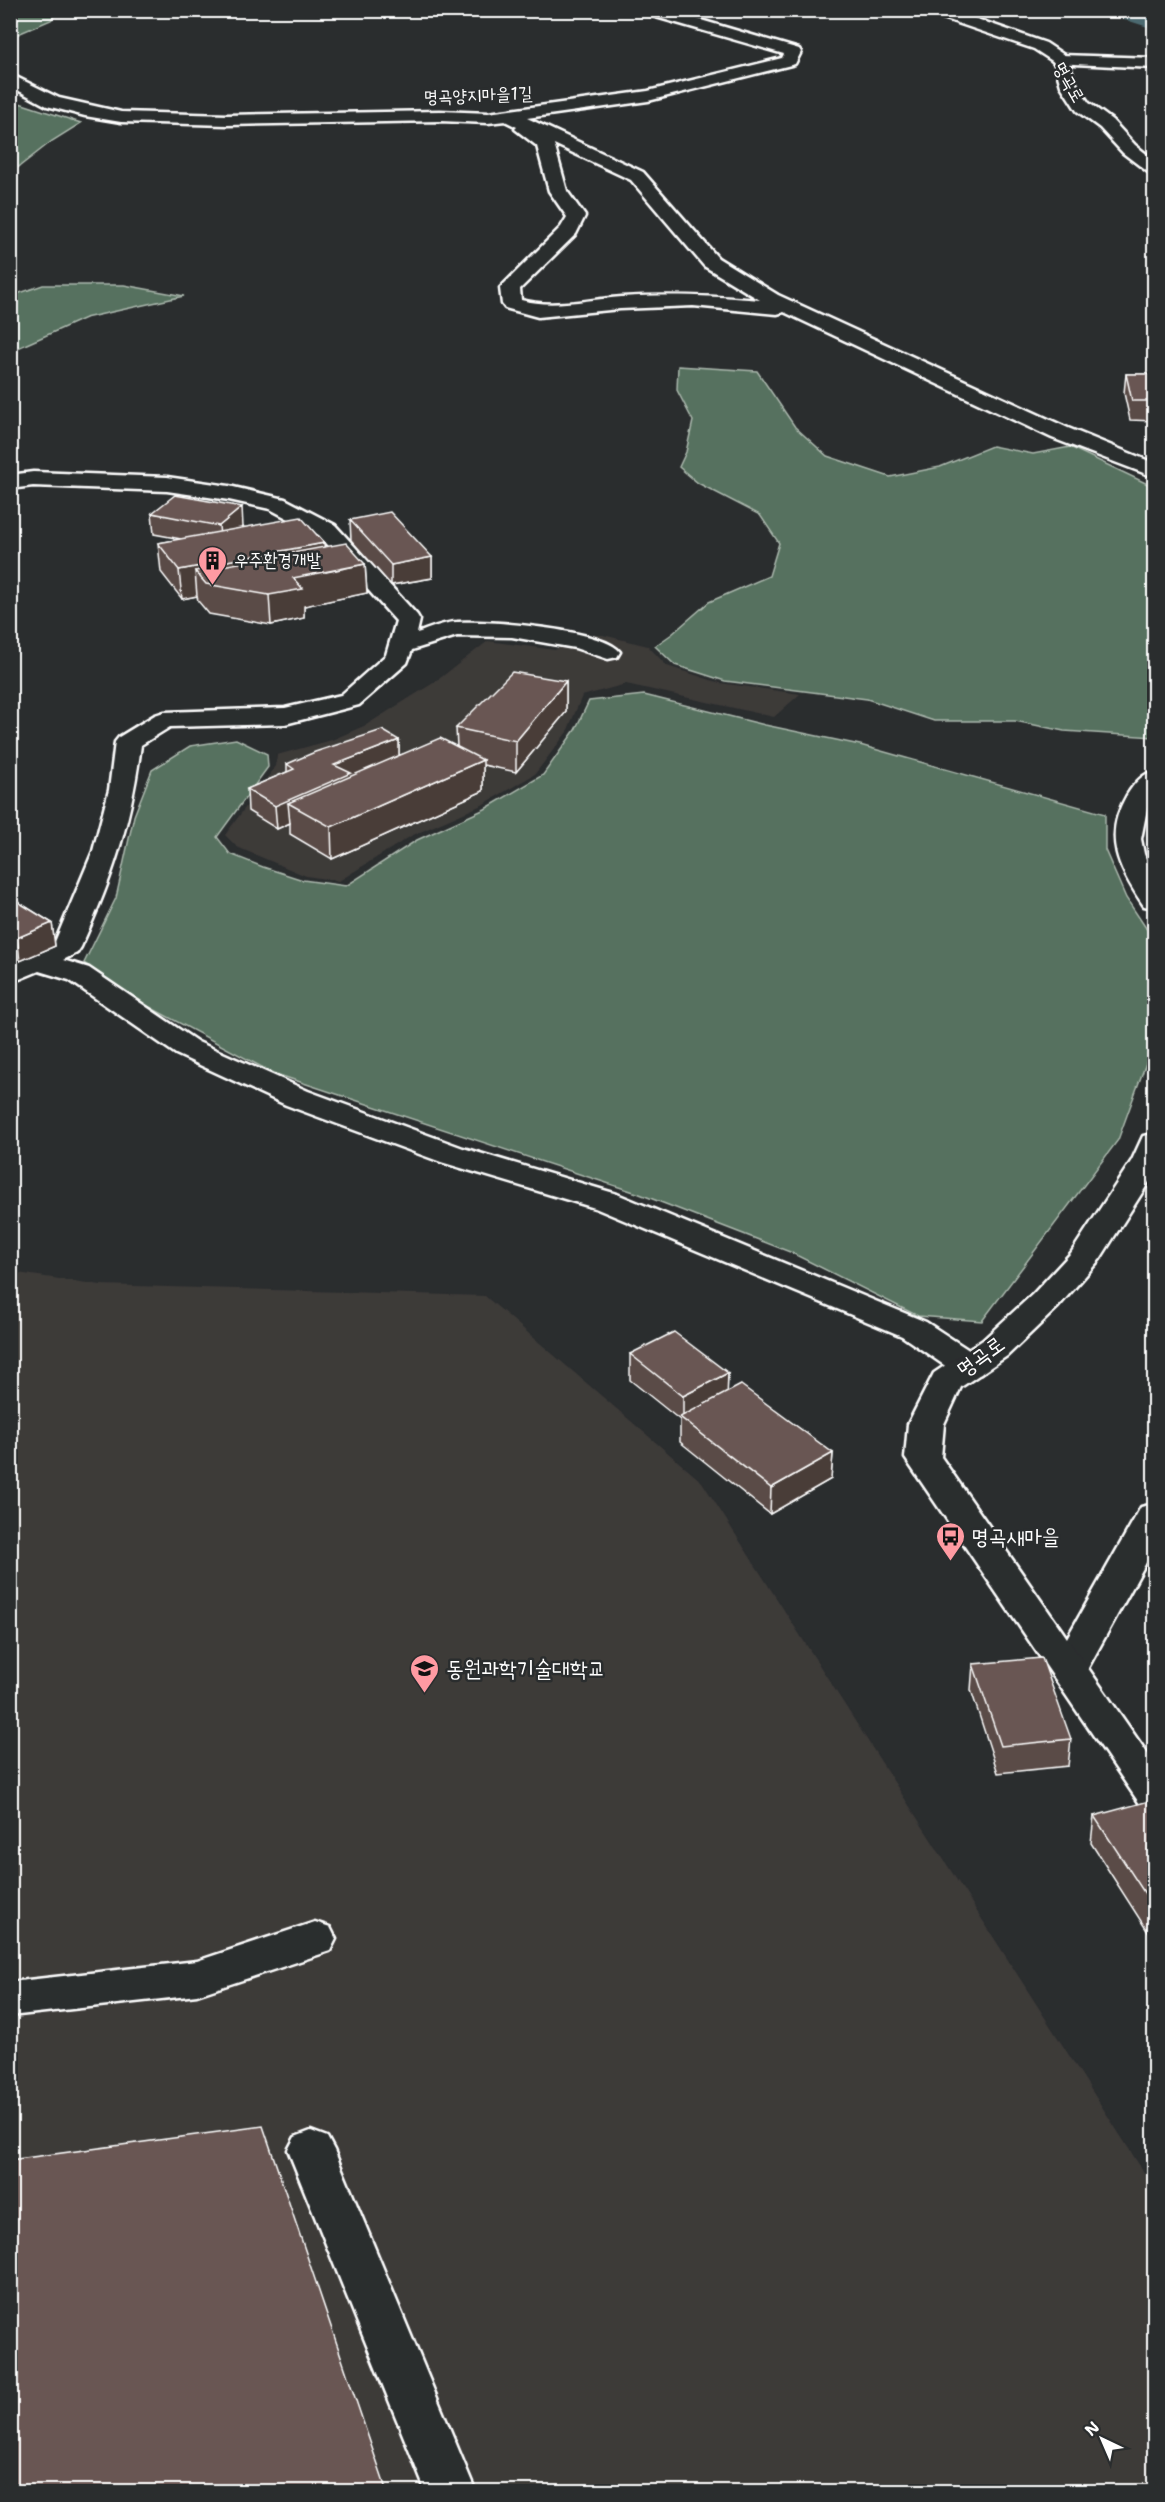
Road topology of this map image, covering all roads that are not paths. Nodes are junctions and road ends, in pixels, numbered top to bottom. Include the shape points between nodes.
1 (648, 10) edge
2 (934, 10) edge
3 (1060, 60) junction
4 (1155, 63) edge
5 (10, 79) edge
6 (505, 116) junction
7 (1155, 168) edge
8 (796, 310) junction
9 (1155, 471) edge
10 (10, 482) edge
11 (401, 646) junction
12 (608, 652) dead end
13 (1155, 779) edge
14 (1155, 900) edge
15 (24, 968) edge
16 (1155, 1143) edge
17 (969, 1366) junction
18 (1155, 1516) edge
19 (1069, 1668) junction
20 (1155, 1793) edge
21 (315, 1939) dead end
22 (10, 1999) edge
23 (311, 2150) dead end
24 (451, 2492) edge

1 - 6 street, 명곡양지마을1길 via 793,52 789,61 711,82 605,103
2 - 3 street, 명곡로 via 1040,46
3 - 4 street
3 - 7 street, 명곡로 via 1069,86 1083,106
5 - 6 street, 명곡양지마을1길 via 54,102 121,117 227,120
6 - 8 street via 637,176 711,262
6 - 8 street via 545,144 554,184 576,216 569,230 510,288 512,304 538,311 693,300
8 - 9 street via 1060,433
10 - 11 street via 33,479 167,484 277,504 327,530 408,620
11 - 12 street via 455,629 512,630 580,642
11 - 15 street via 398,658 350,700 285,716 164,720 128,742 122,790 107,851 87,904 66,947
13 - 14 street via 1144,789 1129,816 1128,835 1130,857 1139,880
15 - 17 street via 79,974 187,1048 297,1098 452,1155 606,1201 914,1329
16 - 17 street, 명곡로 via 1148,1160 1083,1259 1045,1301
17 - 19 street, 명곡로 via 946,1381 926,1424 923,1458
18 - 19 street
19 - 20 street, 명곡로
21 - 22 street via 197,1978
23 - 24 street

